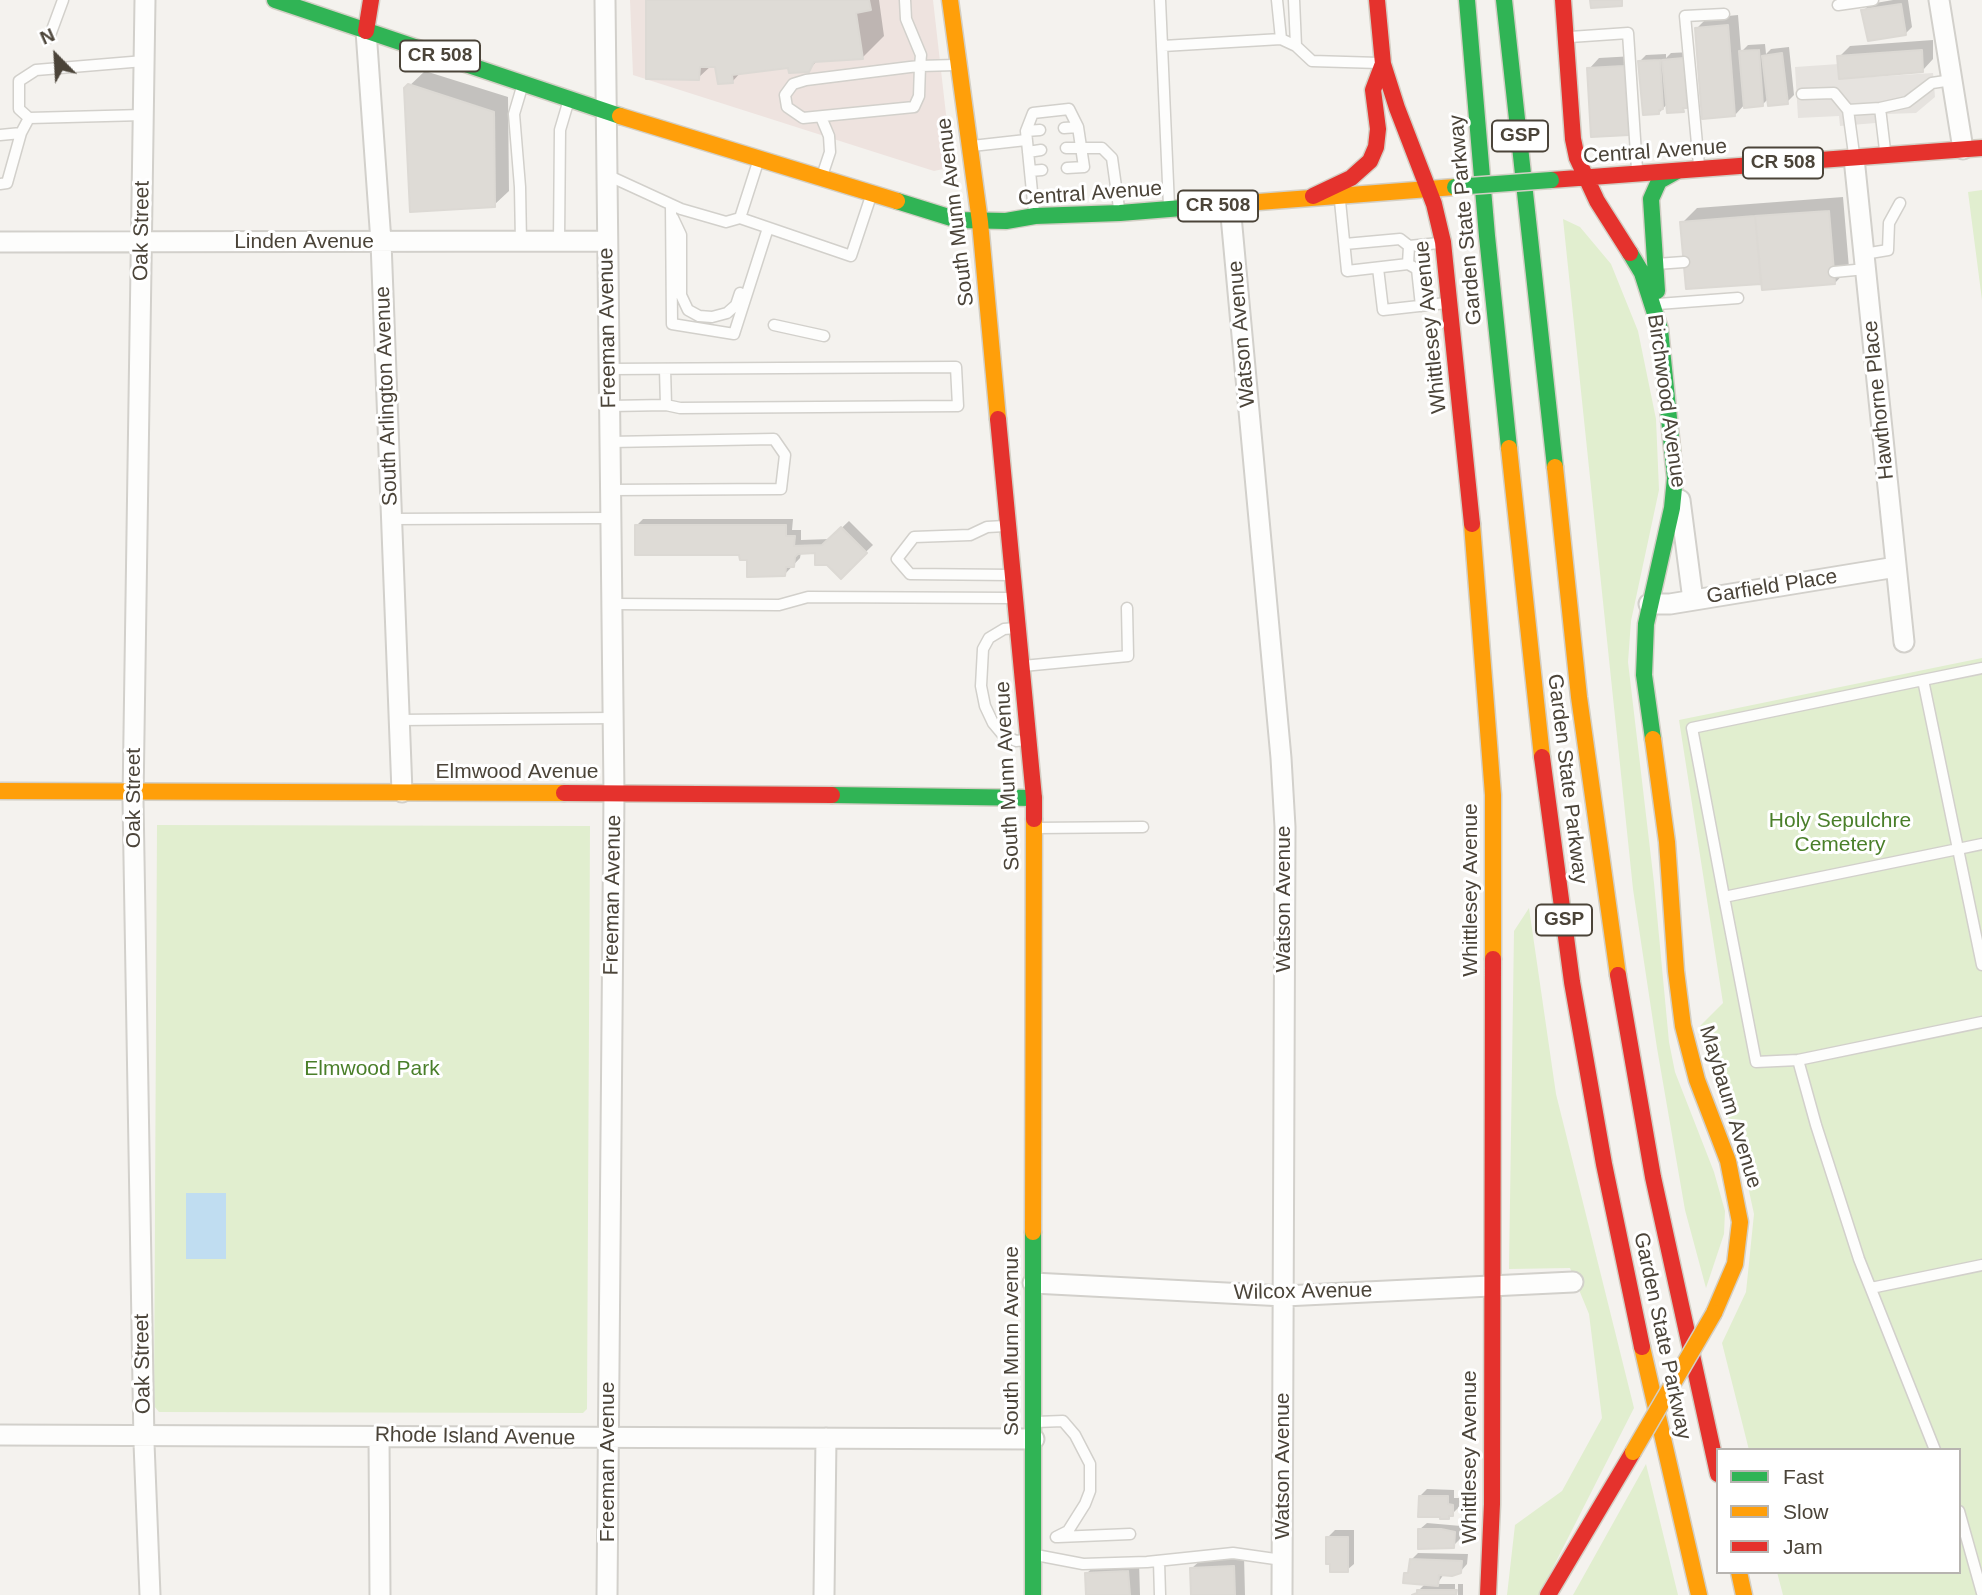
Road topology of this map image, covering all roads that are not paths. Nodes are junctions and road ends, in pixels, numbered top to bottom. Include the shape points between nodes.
1 (63, 0) edge
2 (145, 0) edge
3 (275, 0) edge
4 (371, 0) edge
5 (605, 0) edge
6 (905, 0) edge
7 (950, 0) edge
8 (1160, 0) edge
9 (1277, 0) edge
10 (1294, 0) edge
11 (1377, 0) edge
12 (1466, 0) edge
13 (1504, 0) edge
14 (1563, 0) edge
15 (1873, 0) edge
16 (1940, 0) edge
17 (1838, 5) dead end
18 (1724, 14) dead end
19 (366, 31) junction
20 (1566, 37) junction
21 (49, 38) dead end
22 (1280, 39) junction
23 (1163, 46) junction
24 (1296, 46) junction
25 (1455, 52) dead end
26 (144, 61) junction
27 (959, 64) junction
28 (1383, 64) junction
29 (920, 66) junction
30 (1952, 80) junction
31 (524, 83) junction
32 (1802, 94) dead end
33 (1531, 95) dead end
34 (570, 99) junction
35 (1880, 108) junction
36 (1848, 110) junction
37 (606, 111) junction
38 (143, 115) junction
39 (821, 117) junction
40 (29, 118) junction
41 (1078, 127) junction
42 (1064, 128) dead end
43 (1040, 130) dead end
44 (21, 133) junction
45 (0, 135) edge
46 (1026, 135) junction
47 (971, 146) junction
48 (1082, 147) junction
49 (1066, 148) dead end
50 (1973, 149) edge
51 (1041, 150) dead end
52 (1028, 152) junction
53 (1885, 155) junction
54 (1854, 158) junction
55 (759, 159) junction
56 (1067, 168) dead end
57 (1700, 169) junction
58 (1042, 170) dead end
59 (1030, 171) junction
60 (1677, 171) junction
61 (607, 174) junction
62 (1637, 174) junction
63 (821, 178) junction
64 (1584, 178) junction
65 (0, 184) edge
66 (1429, 190) junction
67 (872, 194) junction
68 (1339, 196) junction
69 (1307, 199) junction
70 (1900, 203) dead end
71 (1230, 205) junction
72 (1170, 209) junction
73 (671, 210) junction
74 (1120, 213) junction
75 (1035, 216) junction
76 (740, 218) junction
77 (981, 222) junction
78 (766, 233) junction
79 (1487, 236) junction
80 (607, 241) junction
81 (0, 242) edge
82 (141, 242) junction
83 (381, 242) junction
84 (521, 242) junction
85 (559, 242) junction
86 (1443, 242) junction
87 (1345, 244) junction
88 (1409, 246) junction
89 (1865, 261) junction
90 (1684, 262) dead end
91 (1408, 264) junction
92 (1654, 264) junction
93 (1378, 268) junction
94 (1535, 272) junction
95 (1834, 272) dead end
96 (1738, 298) dead end
97 (1450, 303) junction
98 (1658, 304) junction
99 (1421, 306) junction
100 (774, 325) dead end
101 (1660, 328) junction
102 (824, 336) dead end
103 (609, 369) junction
104 (665, 369) junction
105 (666, 405) junction
106 (610, 406) junction
107 (610, 442) junction
108 (1674, 460) junction
109 (610, 490) junction
110 (610, 518) junction
111 (392, 519) junction
112 (1009, 526) junction
113 (1896, 567) junction
114 (1013, 575) junction
115 (1016, 598) junction
116 (1693, 600) junction
117 (612, 604) junction
118 (1649, 604) junction
119 (1128, 608) dead end
120 (1018, 628) junction
121 (1903, 642) dead end
122 (1022, 666) junction
123 (1982, 668) edge
124 (1923, 680) junction
125 (613, 718) junction
126 (399, 720) junction
127 (1029, 740) junction
128 (0, 791) edge
129 (134, 792) junction
130 (402, 792) junction
131 (614, 793) junction
132 (1034, 798) junction
133 (1035, 828) junction
134 (1143, 828) dead end
135 (1982, 844) edge
136 (1958, 849) junction
137 (1724, 897) junction
138 (1982, 965) edge
139 (1982, 1022) edge
140 (1798, 1060) junction
141 (1982, 1265) edge
142 (1573, 1282) dead end
143 (1033, 1283) junction
144 (1492, 1286) junction
145 (1871, 1288) junction
146 (1284, 1296) junction
147 (1034, 1430) junction
148 (144, 1434) junction
149 (0, 1435) edge
150 (379, 1436) junction
151 (608, 1438) junction
152 (826, 1438) junction
153 (1934, 1448) edge
154 (1716, 1465) edge
155 (1961, 1518) edge
156 (1130, 1534) dead end
157 (1056, 1537) junction
158 (1033, 1548) junction
159 (1282, 1560) junction
160 (1158, 1561) junction
161 (1739, 1574) edge
162 (1982, 1588) edge
163 (150, 1595) edge
164 (380, 1595) edge
165 (607, 1595) edge
166 (824, 1595) edge
167 (1033, 1595) edge
168 (1160, 1595) edge
169 (1282, 1595) edge
170 (1488, 1595) edge
171 (1548, 1595) edge
172 (1699, 1595) edge
173 (1744, 1595) edge

1 - 21 lane
2 - 26 street, Oak Street
3 - 19 main road, Central Avenue / CR 508
4 - 19 main road, South Arlington Avenue
5 - 37 street, Freeman Avenue
6 - 29 lane
7 - 27 main road, South Munn Avenue
8 - 23 lane
9 - 22 lane
10 - 24 lane
11 - 28 main road
12 - 79 main road, Garden State Parkway / GSP
13 - 94 main road, Garden State Parkway / GSP
14 - 20 main road, Birchwood Avenue
15 - 17 lane
16 - 30 street
18 - 57 lane via 1685,16
19 - 31 main road, Central Avenue / CR 508
19 - 83 street, South Arlington Avenue
20 - 62 lane via 1628,33
20 - 64 main road, Birchwood Avenue via 1573,139
22 - 23 lane
22 - 24 lane
23 - 72 lane
24 - 28 lane via 1312,61
25 - 79 main road
26 - 38 street, Oak Street
26 - 40 lane via 36,70 19,81 19,109
27 - 29 lane
27 - 47 main road, South Munn Avenue
28 - 66 main road, Whittlesey Avenue
28 - 69 main road via 1373,90 1377,129 1370,161 1352,178
29 - 39 lane via 914,107
29 - 39 lane via 793,85 785,95 787,107 803,118
30 - 35 lane via 1932,83 1906,102
30 - 50 street
31 - 34 main road, Central Avenue / CR 508
31 - 84 lane via 514,114
32 - 36 lane via 1834,93
33 - 94 main road
34 - 37 main road, Central Avenue / CR 508
34 - 85 lane via 560,130
35 - 36 lane
35 - 53 lane
36 - 54 lane
37 - 55 main road, Central Avenue / CR 508
37 - 61 street, Freeman Avenue
38 - 40 lane
38 - 82 street, Oak Street
39 - 63 lane via 830,152
40 - 44 lane
41 - 42 lane
41 - 46 lane via 1069,109 1033,113
41 - 48 lane
43 - 46 lane
44 - 45 lane
44 - 65 lane via 7,183
46 - 47 lane
46 - 52 lane
47 - 77 main road, South Munn Avenue
48 - 49 lane
48 - 56 lane via 1084,167
48 - 74 lane via 1102,148 1112,158
50 - 53 main road, Central Avenue / CR 508
51 - 52 lane
52 - 59 lane
53 - 54 main road, Central Avenue / CR 508
54 - 57 main road, Central Avenue / CR 508
54 - 89 street, Hawthorne Place
55 - 63 main road, Central Avenue / CR 508
55 - 76 lane
57 - 60 main road, Central Avenue / CR 508
58 - 59 lane
59 - 75 lane
60 - 62 main road, Central Avenue / CR 508
60 - 92 main road via 1659,181 1651,199
61 - 73 lane
61 - 80 street, Freeman Avenue
62 - 64 main road, Central Avenue / CR 508
63 - 67 main road, Central Avenue / CR 508
64 - 66 main road, Central Avenue / CR 508, bridge
64 - 101 main road, Birchwood Avenue via 1642,273
66 - 68 main road, Central Avenue / CR 508
66 - 86 main road, Whittlesey Avenue
67 - 77 main road, Central Avenue / CR 508 via 958,220
67 - 78 lane via 851,256
68 - 69 main road, Central Avenue / CR 508
68 - 87 lane
69 - 71 main road, Central Avenue / CR 508
70 - 89 lane via 1889,223 1888,250
71 - 72 main road, Central Avenue / CR 508
71 - 146 street, Watson Avenue via 1281,758
72 - 74 main road, Central Avenue / CR 508
73 - 76 lane via 726,222
73 - 78 lane via 681,234 681,295 688,310 699,316 727,313 736,305 756,247
73 - 78 lane via 672,324 734,334
74 - 75 main road, Central Avenue / CR 508
75 - 77 main road, Central Avenue / CR 508
76 - 78 lane
77 - 112 main road, South Munn Avenue
79 - 172 main road, Garden State Parkway / GSP via 1540,743 1571,971 1630,1292
80 - 85 street, Linden Avenue
80 - 103 street, Freeman Avenue
81 - 82 street, Linden Avenue
82 - 83 street, Linden Avenue
82 - 129 street, Oak Street
83 - 84 street, Linden Avenue
83 - 111 street, South Arlington Avenue
84 - 85 street, Linden Avenue
86 - 88 lane
86 - 97 main road, Whittlesey Avenue
87 - 88 lane via 1400,239
87 - 93 lane via 1347,271
88 - 91 lane
89 - 95 lane
89 - 113 street, Hawthorne Place
90 - 92 lane
91 - 93 lane
91 - 99 lane via 1417,269
92 - 98 main road
93 - 99 lane via 1383,310
94 - 154 main road, Garden State Parkway / GSP via 1579,697 1609,928 1648,1154
96 - 98 lane
97 - 99 lane
97 - 144 main road, Whittlesey Avenue via 1494,815
98 - 101 main road
100 - 102 lane
101 - 108 main road, Birchwood Avenue
103 - 104 lane
103 - 106 street, Freeman Avenue
104 - 105 lane
104 - 105 lane via 956,367 958,406
105 - 106 lane
106 - 107 street, Freeman Avenue
107 - 109 street, Freeman Avenue
107 - 109 lane via 774,439 785,455 781,489
108 - 116 street, Birchwood Avenue
108 - 118 main road, Maybaum Avenue via 1672,508
109 - 110 street, Freeman Avenue
110 - 111 lane
110 - 117 street, Freeman Avenue
111 - 126 street, South Arlington Avenue
112 - 114 main road, South Munn Avenue
112 - 114 lane via 987,527 970,536 914,537 897,559 910,574
113 - 116 street, Garfield Place
113 - 121 street, Hawthorne Place
114 - 115 main road, South Munn Avenue
115 - 117 lane via 808,597 779,605
115 - 120 main road, South Munn Avenue
116 - 118 street, Garfield Place
117 - 125 street, Freeman Avenue
118 - 171 main road, Maybaum Avenue, bridge via 1644,675 1665,830 1681,1010 1697,1080 1732,1177 1740,1222 1735,1264 1714,1313
119 - 122 lane via 1128,656
120 - 122 main road, South Munn Avenue
120 - 127 lane via 1004,629 989,638 983,649 981,686 985,706 1003,735
122 - 127 main road, South Munn Avenue
123 - 124 lane
124 - 136 lane
124 - 137 lane via 1692,728
125 - 126 lane
125 - 131 street, Freeman Avenue
126 - 130 street, South Arlington Avenue
127 - 132 main road, South Munn Avenue
128 - 129 main road, Elmwood Avenue
129 - 130 main road, Elmwood Avenue
129 - 148 street, Oak Street
130 - 131 main road, Elmwood Avenue
131 - 132 main road, Elmwood Avenue
131 - 151 street, Freeman Avenue
132 - 133 main road, South Munn Avenue
133 - 134 lane
133 - 143 main road, South Munn Avenue
135 - 136 lane
136 - 137 lane
136 - 138 lane
137 - 140 lane via 1756,1062
139 - 140 lane
140 - 145 lane
141 - 145 lane
142 - 144 street, Wilcox Avenue
143 - 146 street, Wilcox Avenue
143 - 147 main road, South Munn Avenue
144 - 146 street, Wilcox Avenue
144 - 170 main road, Whittlesey Avenue
145 - 153 lane
146 - 159 street, Watson Avenue
147 - 152 street, Rhode Island Avenue
147 - 157 lane via 1063,1421 1090,1464 1086,1504 1068,1531
147 - 158 main road, South Munn Avenue
148 - 149 street, Rhode Island Avenue
148 - 150 street, Rhode Island Avenue
148 - 163 street, Oak Street
150 - 151 street, Rhode Island Avenue
150 - 164 street
151 - 152 street, Rhode Island Avenue
151 - 165 street, Freeman Avenue
152 - 166 street
155 - 162 lane
156 - 157 lane
157 - 158 lane
158 - 160 lane via 1083,1564
158 - 167 main road, South Munn Avenue
159 - 160 lane via 1233,1553
159 - 169 street, Watson Avenue
160 - 168 lane
161 - 173 main road

